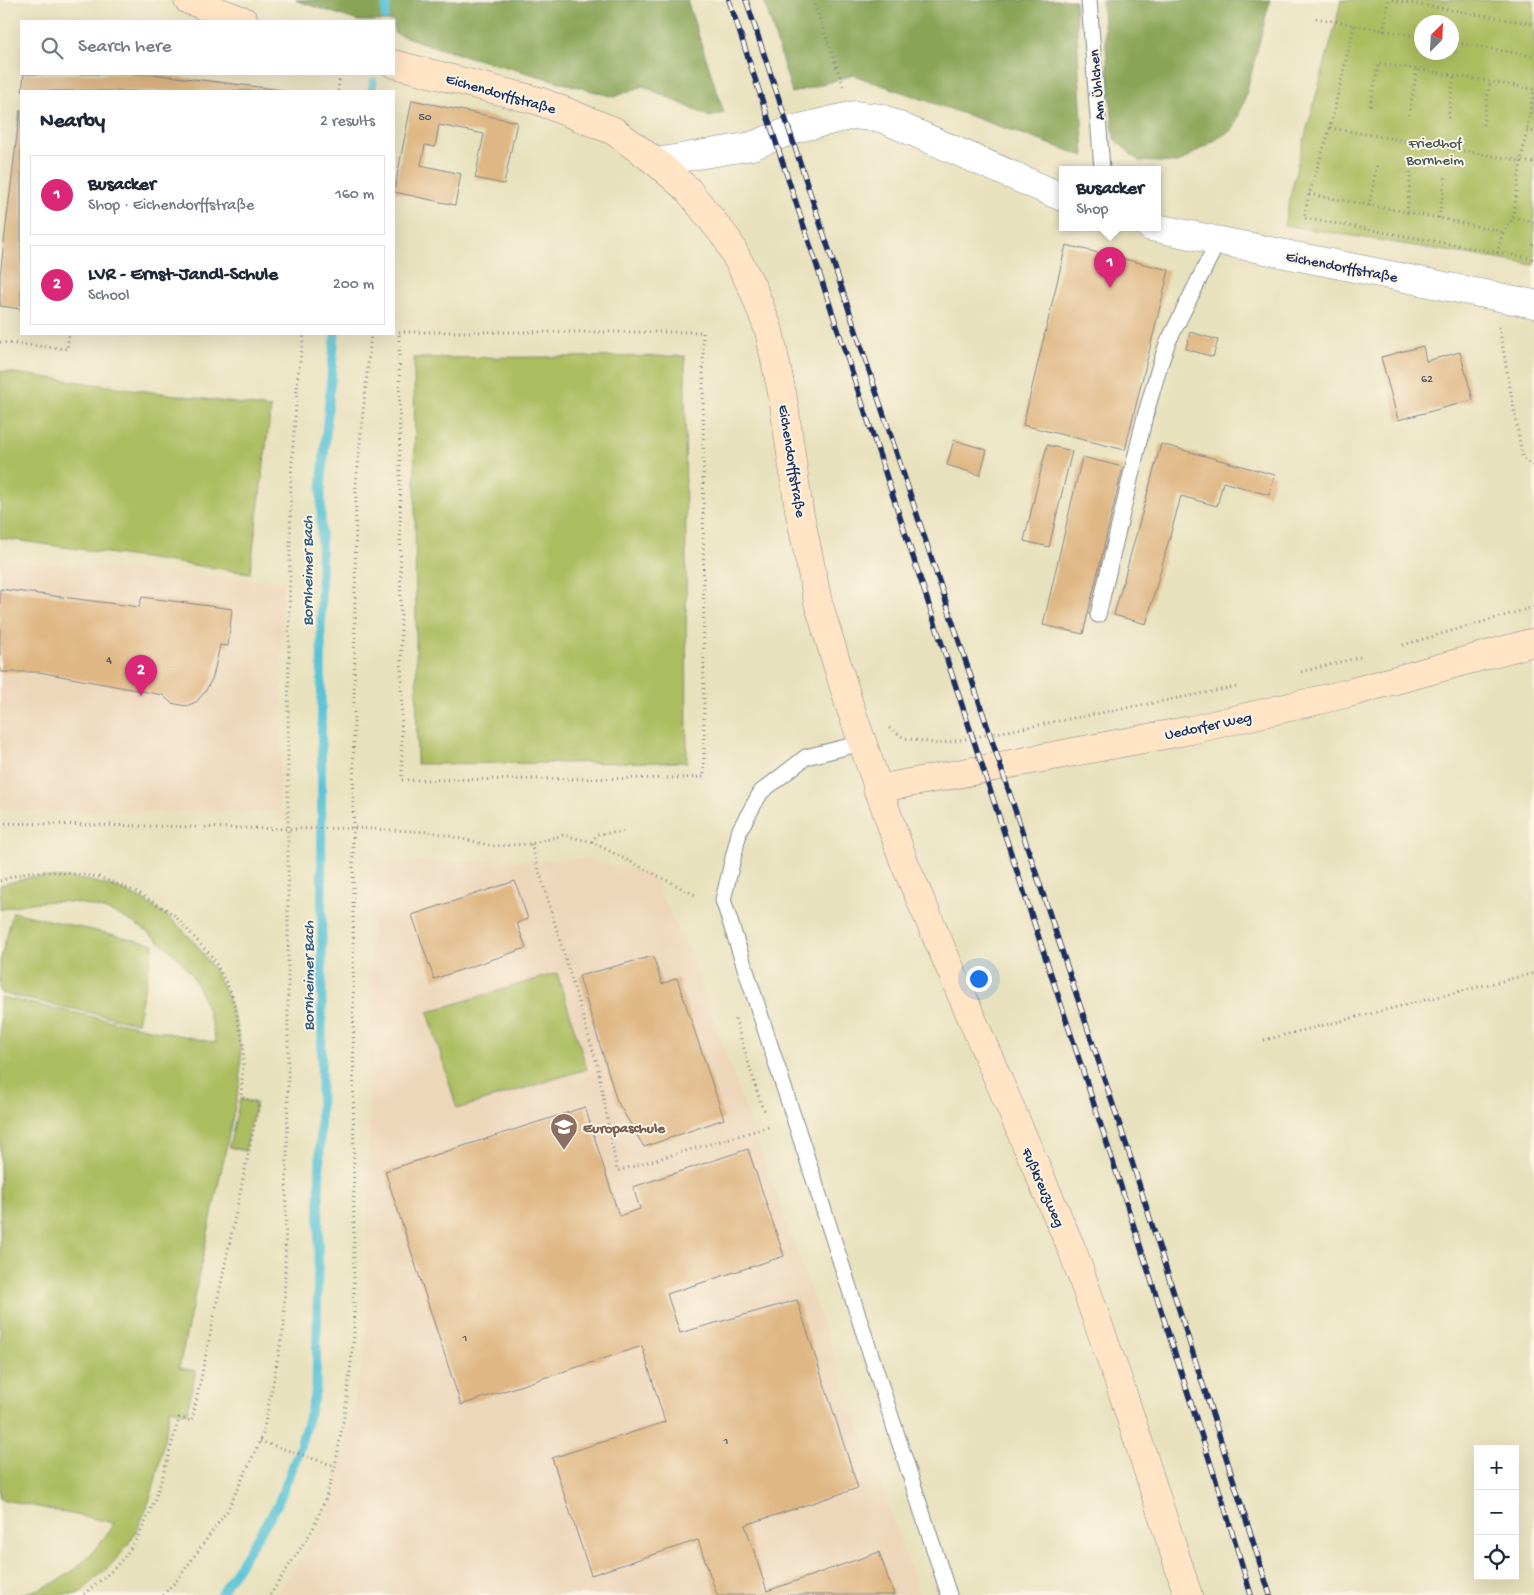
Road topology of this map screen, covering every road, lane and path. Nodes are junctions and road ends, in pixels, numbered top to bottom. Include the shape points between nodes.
1 (188, 0) edge
2 (813, 0) edge
3 (1089, 0) edge
4 (1388, 0) edge
5 (1392, 0) edge
6 (1316, 18) dead end
7 (241, 20) edge
8 (1534, 24) edge
9 (1354, 26) junction
10 (1384, 31) junction
11 (1414, 36) edge
12 (1459, 43) edge
13 (1534, 56) edge
14 (395, 64) edge
15 (1417, 69) junction
16 (340, 75) edge
17 (1454, 76) junction
18 (1490, 82) junction
19 (338, 90) edge
20 (1534, 90) edge
21 (1370, 106) dead end
22 (854, 115) junction
23 (1409, 115) dead end
24 (1448, 118) dead end
25 (1483, 125) dead end
26 (1330, 128) junction
27 (1527, 130) junction
28 (1534, 132) edge
29 (1521, 161) junction
30 (656, 162) junction
31 (1534, 163) edge
32 (1377, 164) dead end
33 (1102, 166) edge
34 (1411, 170) dead end
35 (1446, 174) dead end
36 (1309, 194) junction
37 (1059, 196) edge
38 (1369, 206) junction
39 (1407, 213) junction
40 (1439, 218) junction
41 (1513, 218) junction
42 (1534, 222) edge
43 (1161, 229) edge
44 (1503, 232) junction
45 (1218, 241) junction
46 (1534, 241) edge
47 (1533, 244) edge
48 (1497, 254) junction
49 (1534, 259) edge
50 (1534, 304) edge
51 (1497, 318) dead end
52 (69, 335) edge
53 (304, 335) edge
54 (371, 335) edge
55 (0, 342) edge
56 (1534, 466) edge
57 (1098, 615) dead end
58 (1534, 642) edge
59 (862, 743) junction
60 (678, 778) joint
61 (877, 789) junction
62 (0, 823) edge
63 (353, 828) junction
64 (288, 829) junction
65 (623, 832) dead end
66 (592, 842) junction
67 (531, 844) junction
68 (0, 881) edge
69 (697, 896) dead end
70 (1534, 974) edge
71 (1264, 1040) dead end
72 (778, 1125) dead end
73 (260, 1441) junction
74 (335, 1466) junction
75 (83, 1595) edge
76 (163, 1595) edge
77 (270, 1595) edge
78 (949, 1595) edge
79 (1188, 1595) edge

1 - 7 street
2 - 22 path
3 - 33 lane, Am Ühlchen
4 - 10 path
5 - 8 path
6 - 9 path
9 - 10 path
9 - 26 path
10 - 11 path
12 - 13 path
14 - 30 street, Eichendorffstraße via 539,101 614,131
15 - 17 path
15 - 21 path via 1379,63
15 - 23 path
16 - 19 path
17 - 18 path
17 - 24 path
18 - 20 path
18 - 25 path
20 - 27 path
22 - 30 street via 795,129 752,146
22 - 37 street via 881,118
26 - 29 path
26 - 36 path
27 - 28 path
27 - 29 path
29 - 31 path
29 - 41 path
30 - 59 street, Eichendorffstraße via 688,190 727,239 754,289 769,331 818,602
32 - 38 path
34 - 39 path
35 - 40 path
36 - 38 path
36 - 48 path via 1304,218
38 - 39 path
39 - 40 path
40 - 44 path
41 - 42 path
41 - 44 path
43 - 45 street, Eichendorffstraße
44 - 48 path
45 - 50 street, Eichendorffstraße
45 - 57 lane via 1159,368 1144,416
46 - 47 path
48 - 49 path
51 - 56 path via 1523,459
52 - 55 path via 67,349
53 - 64 path via 291,476
54 - 63 path via 356,484
58 - 61 street, Uedorfer Weg via 1345,694 1191,730
59 - 61 street, Eichendorffstraße
59 - 78 lane via 806,757 761,792 740,830 723,900
60 - 60 path via 402,780 399,332 703,332 704,777
61 - 79 street, Fußkreuzweg via 904,862 1073,1252
62 - 64 path
63 - 64 path
63 - 67 path via 432,832 492,846
63 - 74 path via 354,1334
64 - 73 path via 284,1326
65 - 66 path via 597,834
66 - 67 path via 563,835
66 - 69 path
67 - 72 path via 597,1064 617,1171
68 - 75 path via 26,872 99,877 137,892 173,914 213,958 231,992 244,1046 241,1097 259,1102 192,1421 179,1418 153,1505 139,1536 120,1563
70 - 71 path
73 - 74 path
73 - 76 path via 227,1511
74 - 77 path via 314,1529

